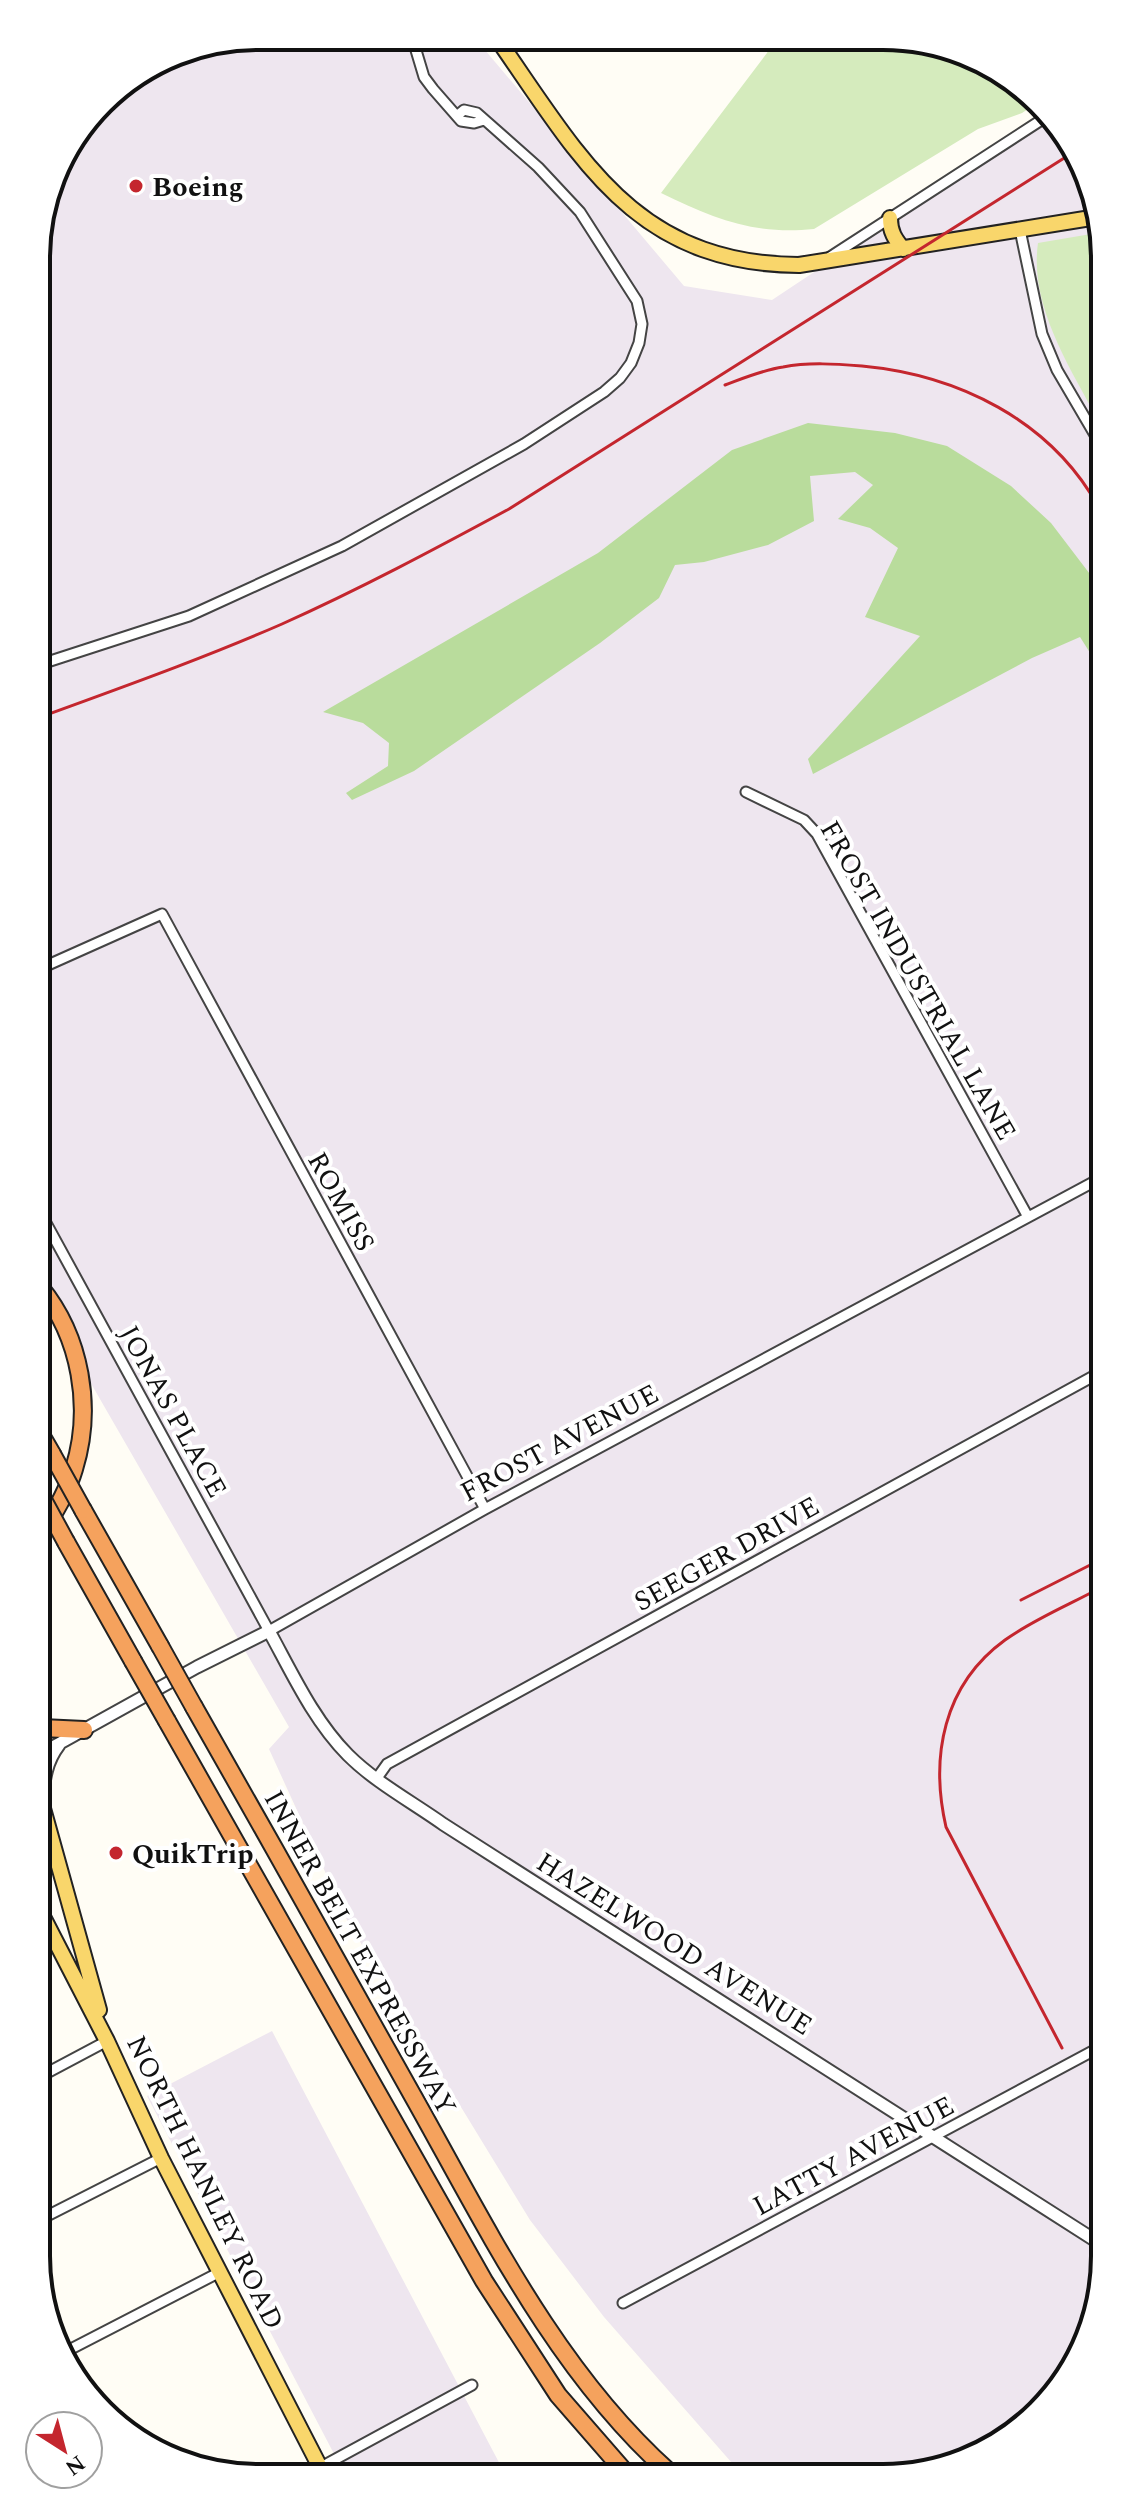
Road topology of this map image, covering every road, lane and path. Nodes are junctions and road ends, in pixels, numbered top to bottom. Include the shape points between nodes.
1 (416, 50) edge
2 (505, 50) edge
3 (1039, 121) edge
4 (890, 218) junction
5 (1087, 219) edge
6 (1020, 230) junction
7 (903, 249) junction
8 (823, 261) junction
9 (1091, 428) edge
10 (50, 661) edge
11 (746, 792) dead end
12 (50, 964) edge
13 (1091, 1183) edge
14 (1028, 1217) junction
15 (50, 1230) edge
16 (50, 1301) edge
17 (1091, 1377) edge
18 (50, 1451) edge
19 (485, 1509) junction
20 (50, 1513) edge
21 (50, 1520) edge
22 (269, 1631) junction
23 (50, 1728) edge
24 (84, 1730) junction
25 (62, 1742) junction
26 (50, 1749) edge
27 (50, 1759) edge
28 (377, 1778) junction
29 (50, 1832) edge
30 (50, 1931) edge
31 (107, 2041) junction
32 (1091, 2052) edge
33 (50, 2071) edge
34 (934, 2137) junction
35 (161, 2158) junction
36 (50, 2214) edge
37 (1091, 2238) edge
38 (220, 2272) junction
39 (623, 2303) dead end
40 (72, 2348) edge
41 (472, 2385) dead end
42 (314, 2464) edge
43 (332, 2464) edge
44 (618, 2464) edge
45 (661, 2464) edge

1 - 10 street via 424,77 458,115 464,110 477,113 580,212 637,301 642,324 631,363 604,392 524,444 342,546 189,616
2 - 8 main road via 590,169 645,220 681,241 736,260 787,265
3 - 4 street
4 - 7 main road via 890,229
4 - 8 street
5 - 6 main road
6 - 7 main road
6 - 9 street via 1042,334
7 - 8 main road
11 - 14 street, FROST INDUSTRIAL LANE via 804,820 817,834
12 - 19 street, ROMISS via 162,914
13 - 14 street, FROST AVENUE
14 - 19 street, FROST AVENUE
15 - 22 street, JONAS PLACE
16 - 21 highway via 70,1338 83,1404 74,1472
17 - 28 street, SEEGER DRIVE via 387,1764
18 - 45 highway, INNER BELT EXPRESSWAY, bridge via 532,2302 591,2387
19 - 22 street, FROST AVENUE
20 - 44 highway, INNER BELT EXPRESSWAY, bridge via 502,2312 567,2406
22 - 24 street, FROST AVENUE
22 - 28 street, HAZELWOOD AVENUE via 329,1733
23 - 24 highway
24 - 25 street, FROST AVENUE
25 - 26 street, FROST AVENUE
25 - 27 street
28 - 34 street, HAZELWOOD AVENUE
29 - 31 main road
30 - 31 main road, NORTH HANLEY ROAD
31 - 33 street
31 - 35 main road, NORTH HANLEY ROAD
32 - 34 street, LATTY AVENUE
34 - 37 street, HAZELWOOD AVENUE
34 - 39 street, LATTY AVENUE
35 - 36 street
35 - 38 main road, NORTH HANLEY ROAD
38 - 40 street
38 - 42 main road, NORTH HANLEY ROAD
41 - 43 street

